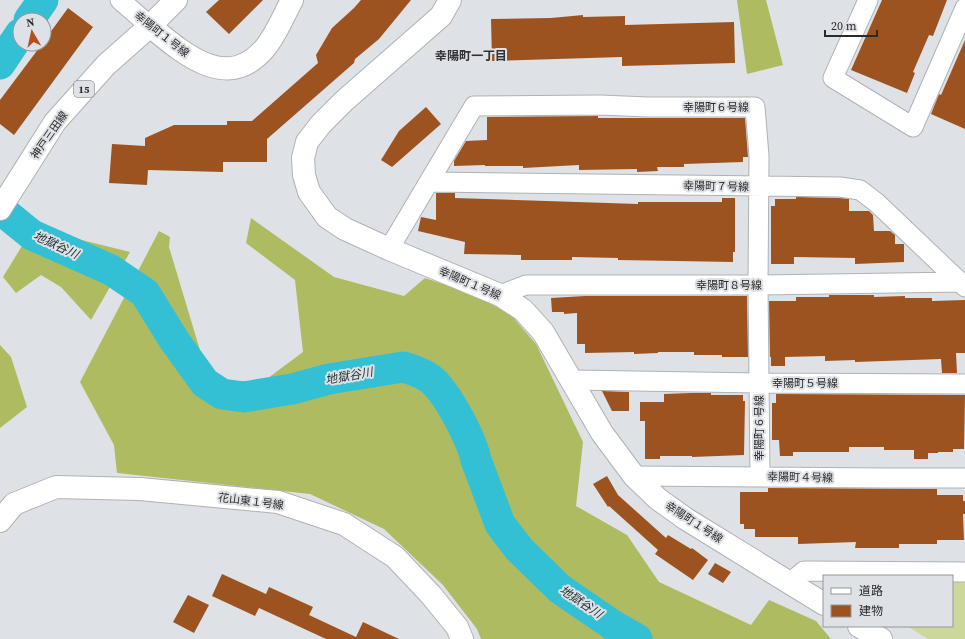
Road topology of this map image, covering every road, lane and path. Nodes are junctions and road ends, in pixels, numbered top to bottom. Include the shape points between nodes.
1 (120, 0) edge
2 (176, 0) edge
3 (292, 0) edge
4 (450, 0) edge
5 (868, 0) edge
6 (965, 8) edge
7 (150, 26) junction
8 (429, 182) junction
9 (759, 187) junction
10 (5, 202) edge
11 (389, 249) junction
12 (758, 285) junction
13 (963, 285) edge
14 (500, 295) junction
15 (572, 380) junction
16 (759, 383) junction
17 (965, 384) edge
18 (634, 476) junction
19 (760, 476) junction
20 (965, 478) edge
21 (0, 521) edge
22 (965, 572) edge
23 (790, 583) junction
24 (823, 603) edge
25 (861, 627) edge
26 (462, 639) edge
27 (881, 639) edge

1 - 7 street, 幸陽町１号線
2 - 7 street, 神戸三田線 / 15
3 - 7 street, 幸陽町１号線 via 266,47 254,60 237,66 221,68 203,64 179,50
4 - 11 street, 幸陽町１号線 via 441,16 321,124 308,142 303,158 309,192 327,217 345,229
5 - 6 street via 832,78 913,127
7 - 10 street, 神戸三田線 / 15 via 106,65 55,122
8 - 9 street, 幸陽町７号線
8 - 9 street, 幸陽町６号線 via 474,106 755,107
8 - 11 street, 幸陽町６号線
9 - 12 street, 幸陽町６号線
9 - 13 street, 幸陽町７号線 via 840,187 860,190 877,202
11 - 14 street, 幸陽町１号線
12 - 13 street, 幸陽町８号線
12 - 14 street, 幸陽町８号線 via 526,285
12 - 16 street, 幸陽町６号線
14 - 15 street, 幸陽町１号線 via 523,310 543,332
15 - 16 street, 幸陽町５号線
15 - 18 street, 幸陽町１号線 via 602,433
16 - 17 street, 幸陽町５号線
16 - 19 street, 幸陽町６号線
18 - 19 street, 幸陽町４号線
18 - 23 street, 幸陽町１号線 via 658,499 686,519
19 - 20 street, 幸陽町４号線
21 - 26 street, 花山東１号線 via 14,504 56,487 140,489 278,502 344,524 395,557 431,595 457,627
22 - 23 street via 804,571
23 - 24 street, 幸陽町１号線
25 - 27 street

